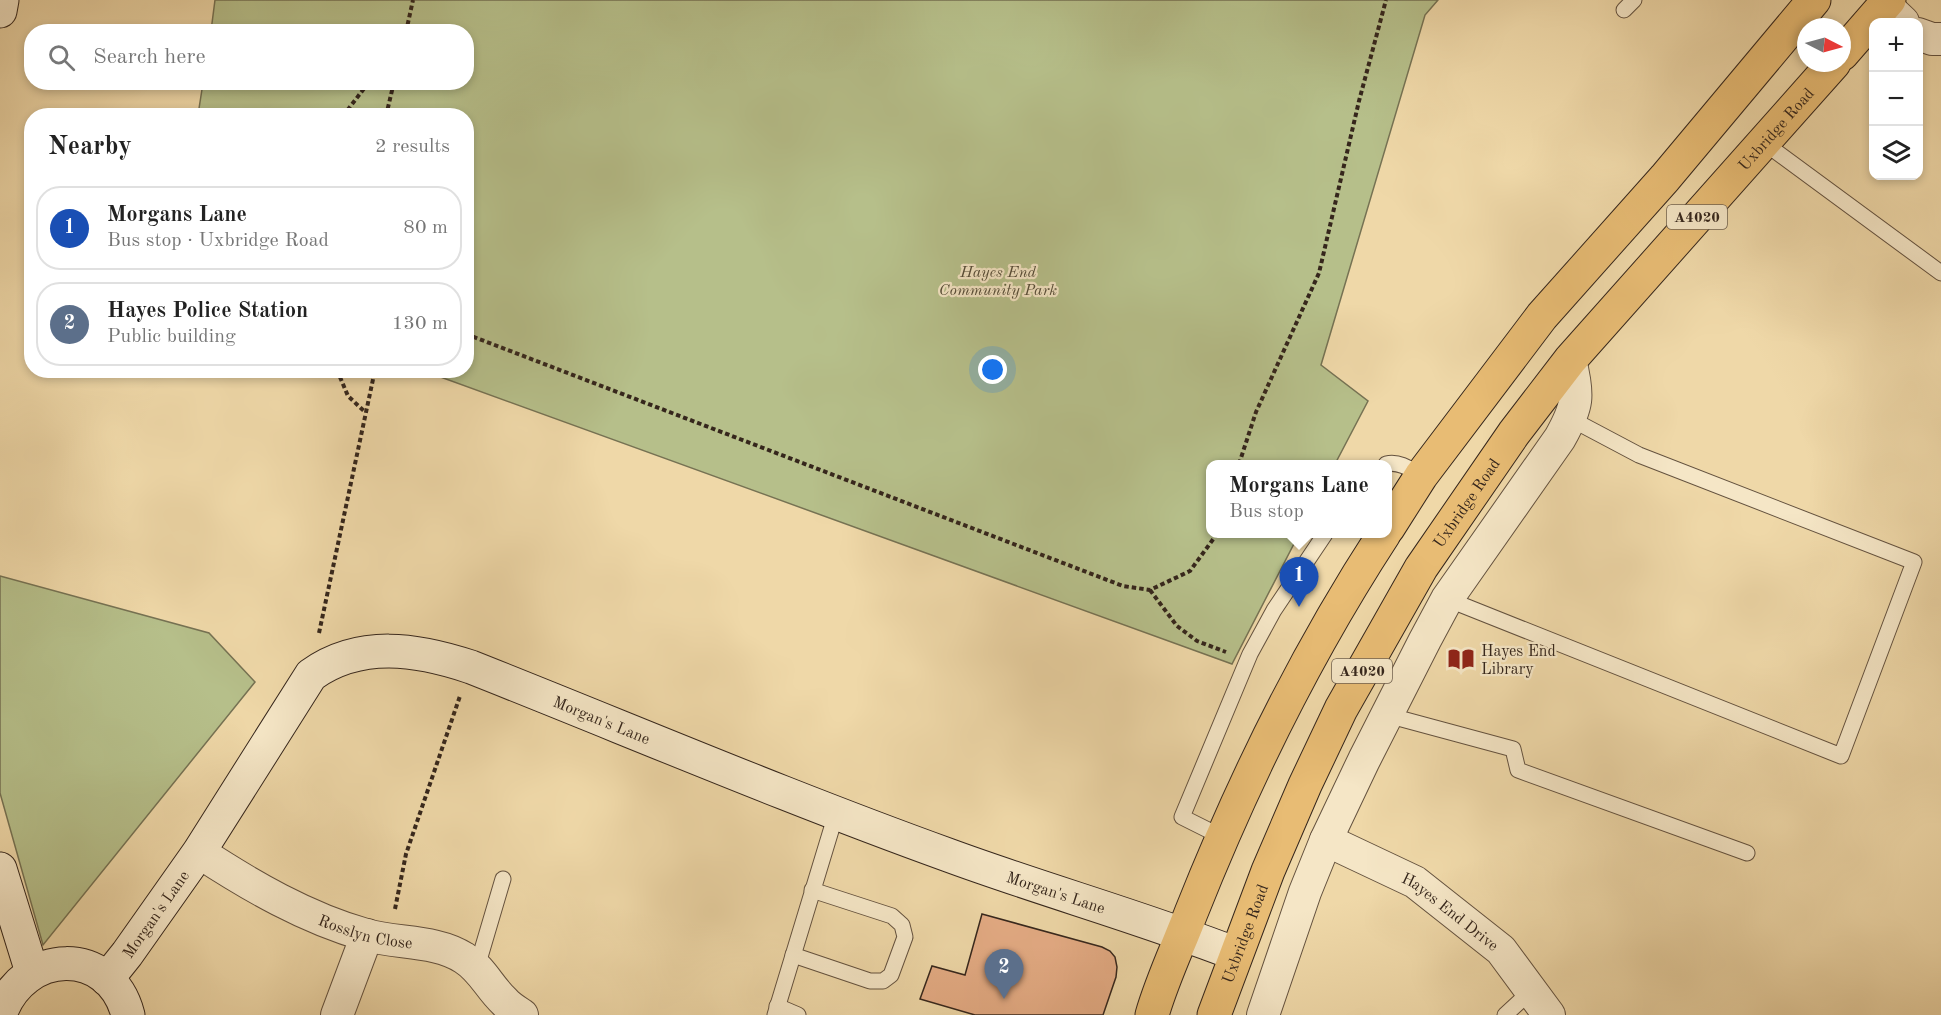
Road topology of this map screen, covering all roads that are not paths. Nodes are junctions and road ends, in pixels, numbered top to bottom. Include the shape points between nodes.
1 (2, 0) edge
2 (1814, 0) edge
3 (1889, 7) edge
4 (0, 11) edge
5 (1923, 36) edge
6 (1941, 39) edge
7 (1851, 45) edge
8 (1826, 72) edge
9 (1763, 142) junction
10 (1941, 273) edge
11 (1570, 360) junction
12 (1571, 419) junction
13 (1392, 463) edge
14 (1421, 476) junction
15 (1392, 522) edge
16 (1322, 538) edge
17 (1382, 538) edge
18 (1447, 599) junction
19 (1388, 715) junction
20 (836, 814) junction
21 (1222, 837) junction
22 (1326, 840) junction
23 (199, 852) junction
24 (1746, 853) dead end
25 (0, 869) edge
26 (503, 879) dead end
27 (812, 890) junction
28 (1183, 933) junction
29 (378, 938) junction
30 (1236, 954) junction
31 (793, 955) junction
32 (477, 967) junction
33 (32, 972) junction
34 (107, 979) junction
35 (1540, 1003) edge
36 (776, 1011) edge
37 (0, 1015) edge
38 (128, 1015) edge
39 (337, 1015) edge
40 (522, 1015) edge
41 (798, 1015) edge
42 (1152, 1015) edge
43 (1214, 1015) edge
44 (1263, 1015) edge
45 (1505, 1015) edge

1 - 4 street
2 - 14 main road, A4020 via 1665,178 1542,316
3 - 7 main road
5 - 6 street
8 - 9 main road, Uxbridge Road / A4020
9 - 10 lane
9 - 11 main road, Uxbridge Road / A4020
11 - 12 street via 1576,384
11 - 30 main road, Uxbridge Road / A4020 via 1471,493 1389,621 1305,785
12 - 18 street
12 - 18 lane via 1639,455 1914,562 1841,756
13 - 14 lane
14 - 15 main road, A4020
16 - 21 lane via 1250,654 1182,816
17 - 21 main road, A4020 via 1293,692
18 - 19 street
19 - 22 street
19 - 24 lane via 1513,749 1518,770
20 - 23 street, Morgan's Lane via 471,667 410,652 373,650 336,659 311,675
20 - 27 lane
20 - 28 street, Morgan's Lane via 1035,886
21 - 28 main road, A4020
22 - 35 street, Hayes End Drive via 1415,882 1501,950
22 - 44 street
23 - 29 street, Rosslyn Close via 275,897 338,926
23 - 34 street, Morgan's Lane
25 - 33 street
26 - 32 lane
27 - 31 lane
27 - 31 lane via 892,916 902,925 905,937 891,975 884,981 870,981
28 - 30 street, Morgan's Lane
28 - 42 main road, A4020
29 - 32 street, Rosslyn Close via 452,951
29 - 39 street
30 - 43 main road, Uxbridge Road / A4020
31 - 36 lane
32 - 40 street, Rosslyn Close via 504,1001
33 - 34 street via 68,963 84,966
33 - 37 street via 11,990
34 - 38 street via 120,995
35 - 45 lane
36 - 41 lane

